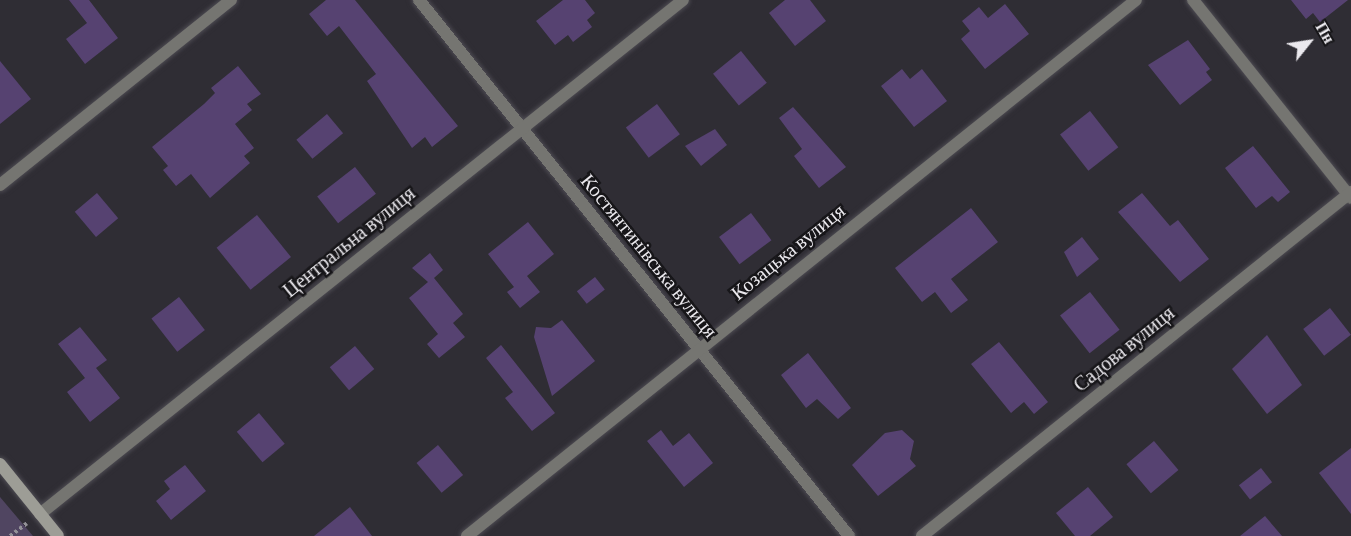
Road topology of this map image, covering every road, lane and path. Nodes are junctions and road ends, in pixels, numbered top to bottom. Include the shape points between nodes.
1 (231, 0) edge
2 (419, 0) edge
3 (682, 0) edge
4 (1136, 0) edge
5 (1193, 0) edge
6 (522, 128) junction
7 (0, 185) edge
8 (1350, 195) edge
9 (698, 348) junction
10 (0, 464) edge
11 (40, 514) junction
12 (10, 536) edge
13 (58, 536) edge
14 (467, 536) edge
15 (849, 536) edge
16 (922, 536) edge

1 - 7 street
2 - 6 street, Костянтинівська вулиця
3 - 6 street, Центральна вулиця
4 - 9 street, Козацька вулиця
5 - 8 street
6 - 9 street, Костянтинівська вулиця
6 - 11 street, Центральна вулиця
8 - 16 street, Садова вулиця
9 - 14 street, Козацька вулиця
9 - 15 street, Костянтинівська вулиця
10 - 11 street
11 - 12 path
11 - 13 street

